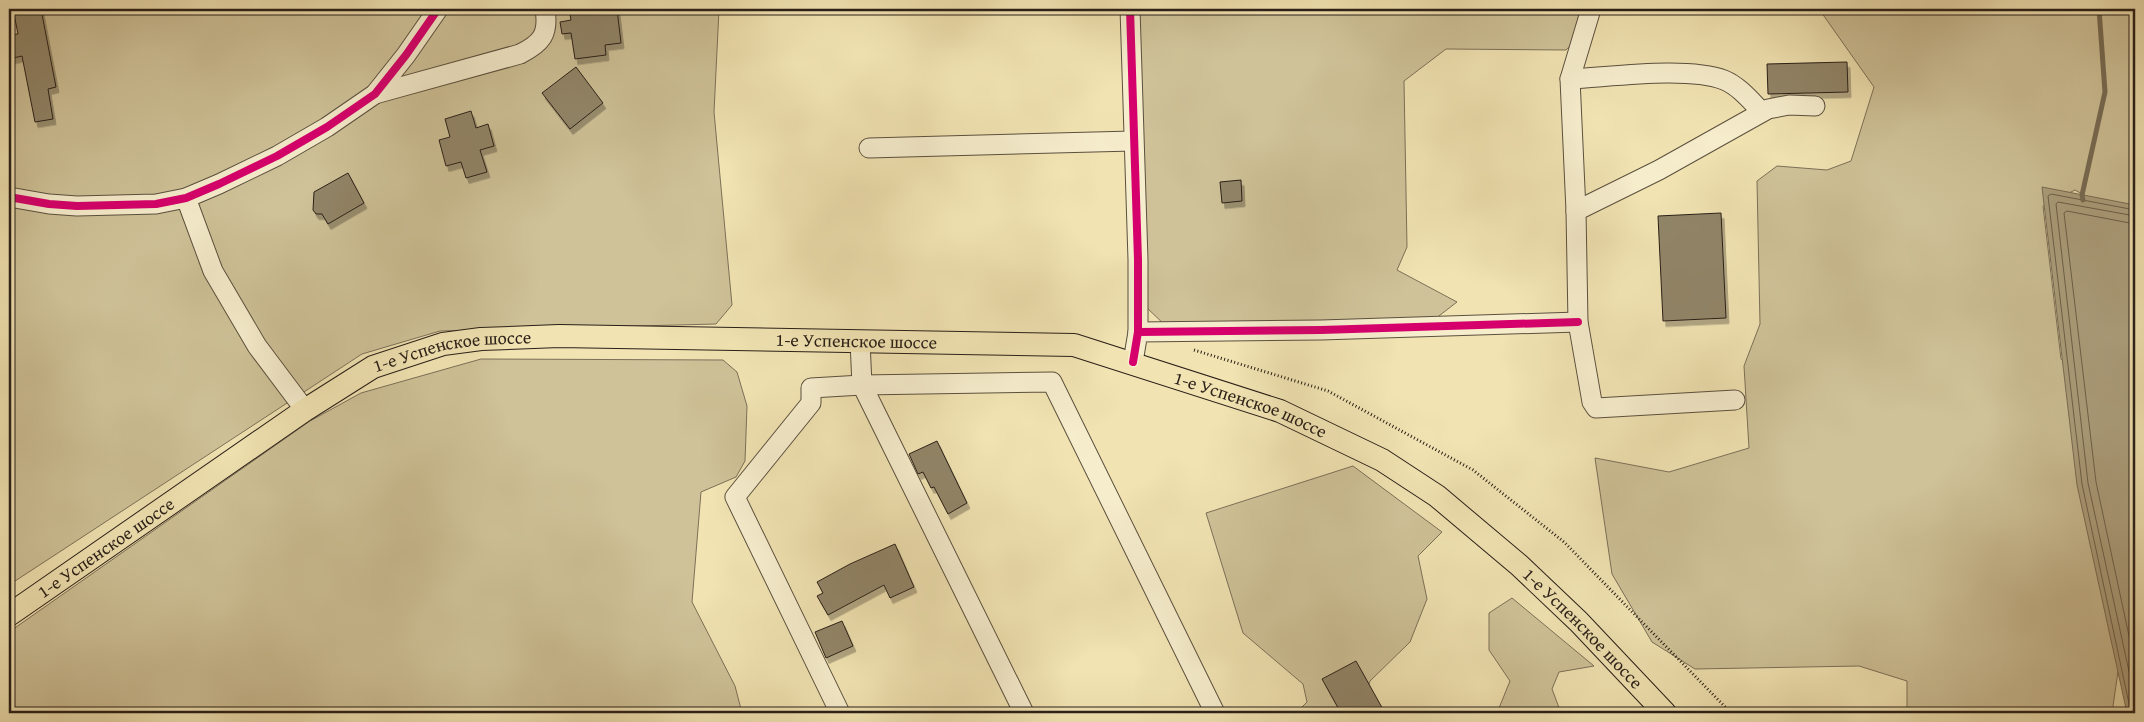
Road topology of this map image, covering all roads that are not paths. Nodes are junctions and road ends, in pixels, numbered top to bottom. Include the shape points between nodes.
1 (438, 9) edge
2 (545, 9) edge
3 (1130, 9) edge
4 (1591, 9) edge
5 (1570, 78) junction
6 (375, 94) junction
7 (1815, 106) dead end
8 (1762, 112) junction
9 (1133, 141) junction
10 (868, 148) dead end
11 (9, 197) edge
12 (186, 198) junction
13 (1576, 211) junction
14 (1578, 322) junction
15 (1138, 332) junction
16 (860, 341) junction
17 (1133, 362) junction
18 (862, 385) junction
19 (1735, 400) dead end
20 (305, 410) junction
21 (9, 615) edge
22 (840, 713) edge
23 (1024, 713) edge
24 (1215, 713) edge
25 (1665, 713) edge

1 - 6 street
2 - 6 street via 545,34 534,47 520,54
3 - 9 street
4 - 5 street
5 - 8 street via 1698,74 1725,81
5 - 13 street
6 - 12 street via 277,156
7 - 8 street via 1789,105
8 - 13 street via 1659,170
9 - 10 street
9 - 15 street
11 - 12 street via 78,206 156,204
12 - 20 street via 213,271 258,346
13 - 14 street
14 - 15 street
14 - 19 street via 1592,402 1596,408
15 - 17 street
16 - 17 main road, 1-е Успенское шоссе via 1074,345
16 - 18 street
16 - 20 main road, 1-е Успенское шоссе via 559,336 481,339 443,344 373,367
17 - 25 main road, 1-е Успенское шоссе via 1280,411 1382,460 1444,502 1520,564
18 - 22 street via 811,388 811,403 735,497
18 - 23 street
18 - 24 street via 1052,382
20 - 21 main road, 1-е Успенское шоссе

